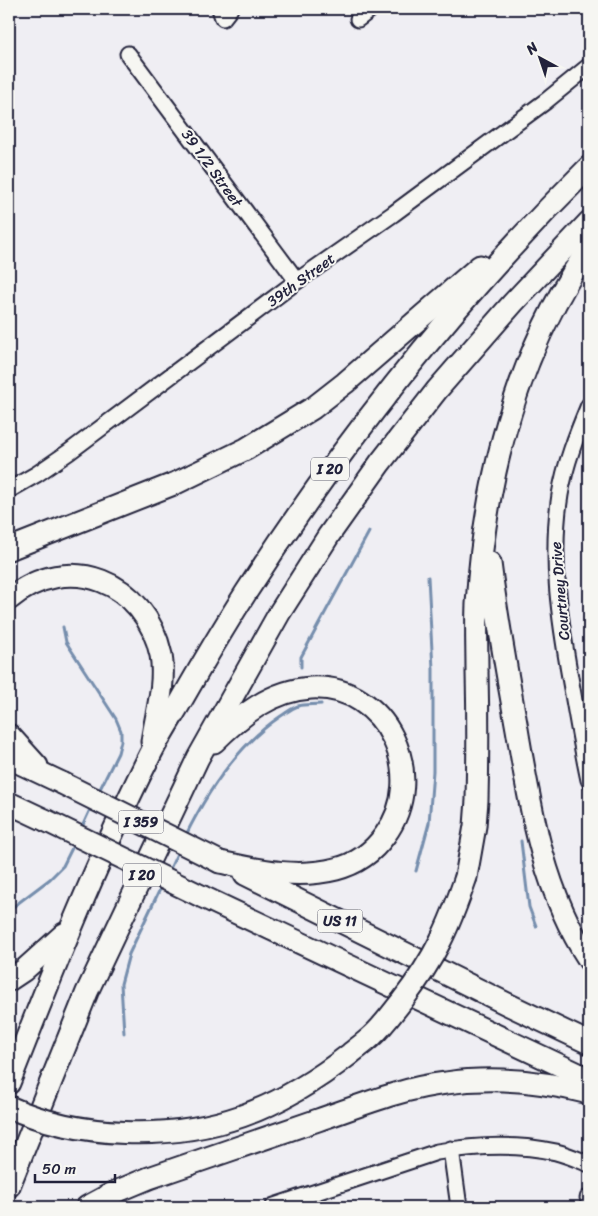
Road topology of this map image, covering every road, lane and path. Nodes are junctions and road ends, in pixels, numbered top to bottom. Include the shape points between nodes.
1 (220, 9) edge
2 (230, 9) edge
3 (371, 9) edge
4 (358, 19) dead end
5 (128, 54) dead end
6 (589, 66) edge
7 (589, 167) edge
8 (545, 211) junction
9 (589, 222) edge
10 (589, 248) edge
11 (297, 281) junction
12 (589, 405) edge
13 (9, 490) edge
14 (485, 526) junction
15 (9, 549) edge
16 (9, 599) edge
17 (9, 735) edge
18 (150, 754) junction
19 (9, 758) edge
20 (198, 758) junction
21 (54, 779) junction
22 (589, 780) edge
23 (9, 803) edge
24 (9, 810) edge
25 (44, 820) junction
26 (220, 862) junction
27 (69, 929) junction
28 (589, 960) edge
29 (9, 980) edge
30 (589, 1043) edge
31 (589, 1079) edge
32 (9, 1084) edge
33 (589, 1092) edge
34 (9, 1107) edge
35 (451, 1149) junction
36 (589, 1164) edge
37 (9, 1186) edge
38 (87, 1207) edge
39 (272, 1207) edge
40 (459, 1207) edge

1 - 2 street via 223,18
3 - 4 street
5 - 11 street, 39 1/2 Street
6 - 11 street, 39th Street via 393,214
7 - 8 highway, I 20
8 - 15 highway via 345,383 280,429 176,483
8 - 18 highway, I 20 via 445,322 364,423 288,528 218,636
9 - 20 highway, I 20 via 474,346 380,464 329,535 280,612
10 - 14 highway via 551,310 520,384 506,423
11 - 13 street, 39th Street via 69,452
12 - 22 street, Courtney Drive via 560,494 556,572 559,610
14 - 28 highway via 496,612 538,842 564,915
14 - 34 highway, bridge via 477,605 476,826 466,877 449,927 423,973 391,1015 373,1036 333,1068 289,1095 218,1123 172,1132 113,1132 39,1119
16 - 18 highway via 43,579 69,574 94,578 119,589 144,613 161,657 161,693
17 - 21 highway
18 - 27 highway, I 20
19 - 21 highway, I 359
20 - 26 highway via 245,714 294,690 312,688 341,693 366,706 390,732 402,765 403,793 392,824 372,850 350,864 325,871 286,874
20 - 37 highway, I 20 via 87,992
21 - 26 highway, I 359, bridge
23 - 25 highway, US 11
24 - 25 highway
25 - 31 highway, US 11, bridge
26 - 30 highway, US 11
27 - 29 highway
27 - 32 highway, I 20
33 - 38 highway via 522,1080 483,1079 407,1091 149,1178
35 - 36 street via 486,1145 529,1147 558,1152
35 - 39 street
35 - 40 street

